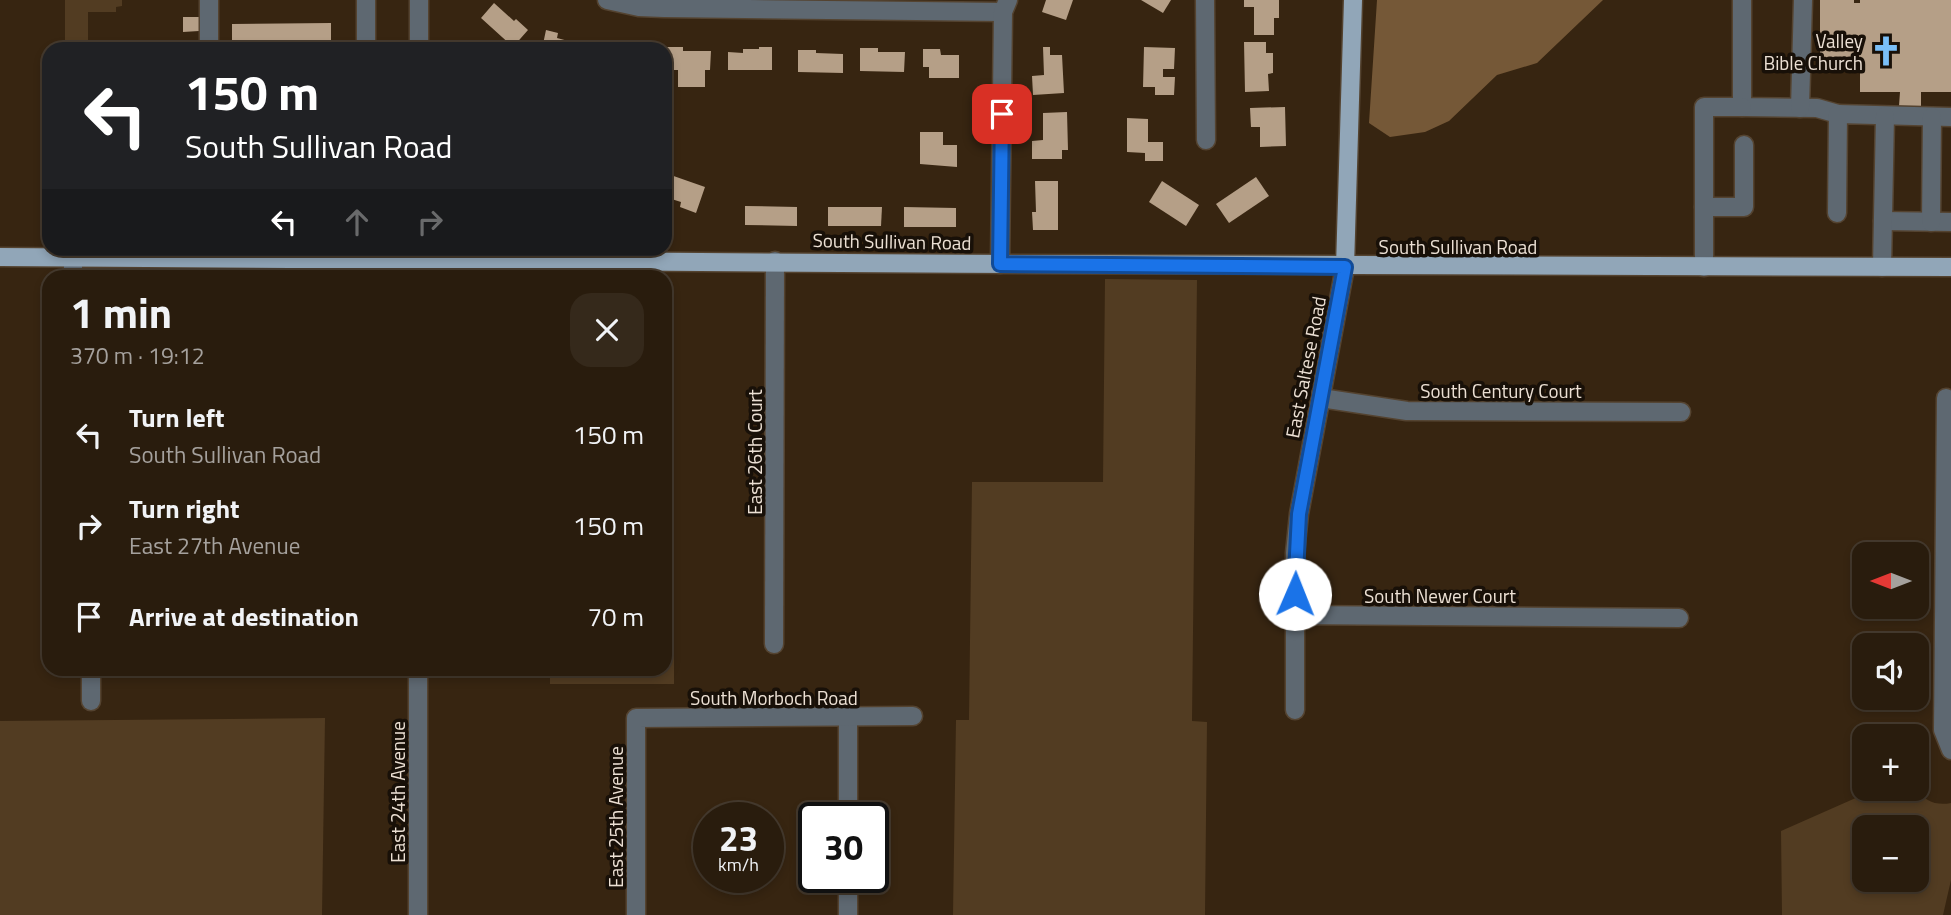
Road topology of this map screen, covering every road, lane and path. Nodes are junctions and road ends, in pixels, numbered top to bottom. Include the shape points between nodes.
1 (209, 0) edge
2 (366, 0) edge
3 (419, 0) edge
4 (607, 0) edge
5 (1205, 0) edge
6 (1353, 0) edge
7 (1742, 0) edge
8 (1803, 0) edge
9 (1005, 6) edge
10 (209, 42) edge
11 (366, 42) edge
12 (419, 42) edge
13 (1742, 107) junction
14 (1800, 108) junction
15 (1838, 114) junction
16 (1885, 116) junction
17 (1932, 117) junction
18 (1951, 117) edge
19 (1206, 140) dead end
20 (1744, 145) dead end
21 (1704, 207) junction
22 (1837, 214) dead end
23 (1883, 221) junction
24 (1931, 222) junction
25 (1951, 222) edge
26 (0, 257) edge
27 (73, 257) junction
28 (420, 261) edge
29 (775, 261) junction
30 (1000, 264) junction
31 (1345, 267) junction
32 (1704, 267) junction
33 (1882, 267) junction
34 (1951, 267) edge
35 (73, 270) edge
36 (1321, 398) junction
37 (1946, 398) dead end
38 (1681, 412) dead end
39 (1295, 615) junction
40 (1679, 618) dead end
41 (774, 644) dead end
42 (90, 676) edge
43 (418, 676) edge
44 (90, 701) dead end
45 (1295, 710) dead end
46 (912, 716) dead end
47 (636, 718) joint
48 (848, 718) junction
49 (1951, 750) edge
50 (848, 802) edge
51 (848, 893) edge
52 (418, 915) edge
53 (636, 915) edge
54 (848, 915) edge

1 - 10 street
2 - 11 street
3 - 12 street
4 - 9 street via 664,8
5 - 19 street
6 - 31 main road, East Saltese Road
7 - 13 street
8 - 14 street
9 - 30 street
13 - 14 street
13 - 21 street via 1704,107
14 - 15 street
15 - 16 street
15 - 22 street
16 - 17 street
16 - 23 street
17 - 18 street
17 - 24 street
20 - 21 street via 1744,207
21 - 32 street
23 - 24 street
23 - 33 street
24 - 25 street
26 - 27 main road, South Sullivan Road
27 - 28 main road, South Sullivan Road
27 - 35 street
28 - 29 main road, South Sullivan Road
29 - 30 main road, South Sullivan Road
29 - 41 street, East 26th Court
30 - 31 main road, South Sullivan Road
31 - 32 main road, South Sullivan Road
31 - 36 street, East Saltese Road
32 - 33 main road, South Sullivan Road
33 - 34 main road, South Sullivan Road
36 - 38 street, South Century Court via 1407,411
36 - 39 street, East Saltese Road via 1299,514
37 - 49 street via 1943,730
39 - 40 street, South Newer Court
39 - 45 street
42 - 44 street
43 - 52 street, East 24th Avenue
46 - 48 street, South Morboch Road
47 - 48 street, South Morboch Road
47 - 53 street, East 25th Avenue
48 - 50 street
51 - 54 street

